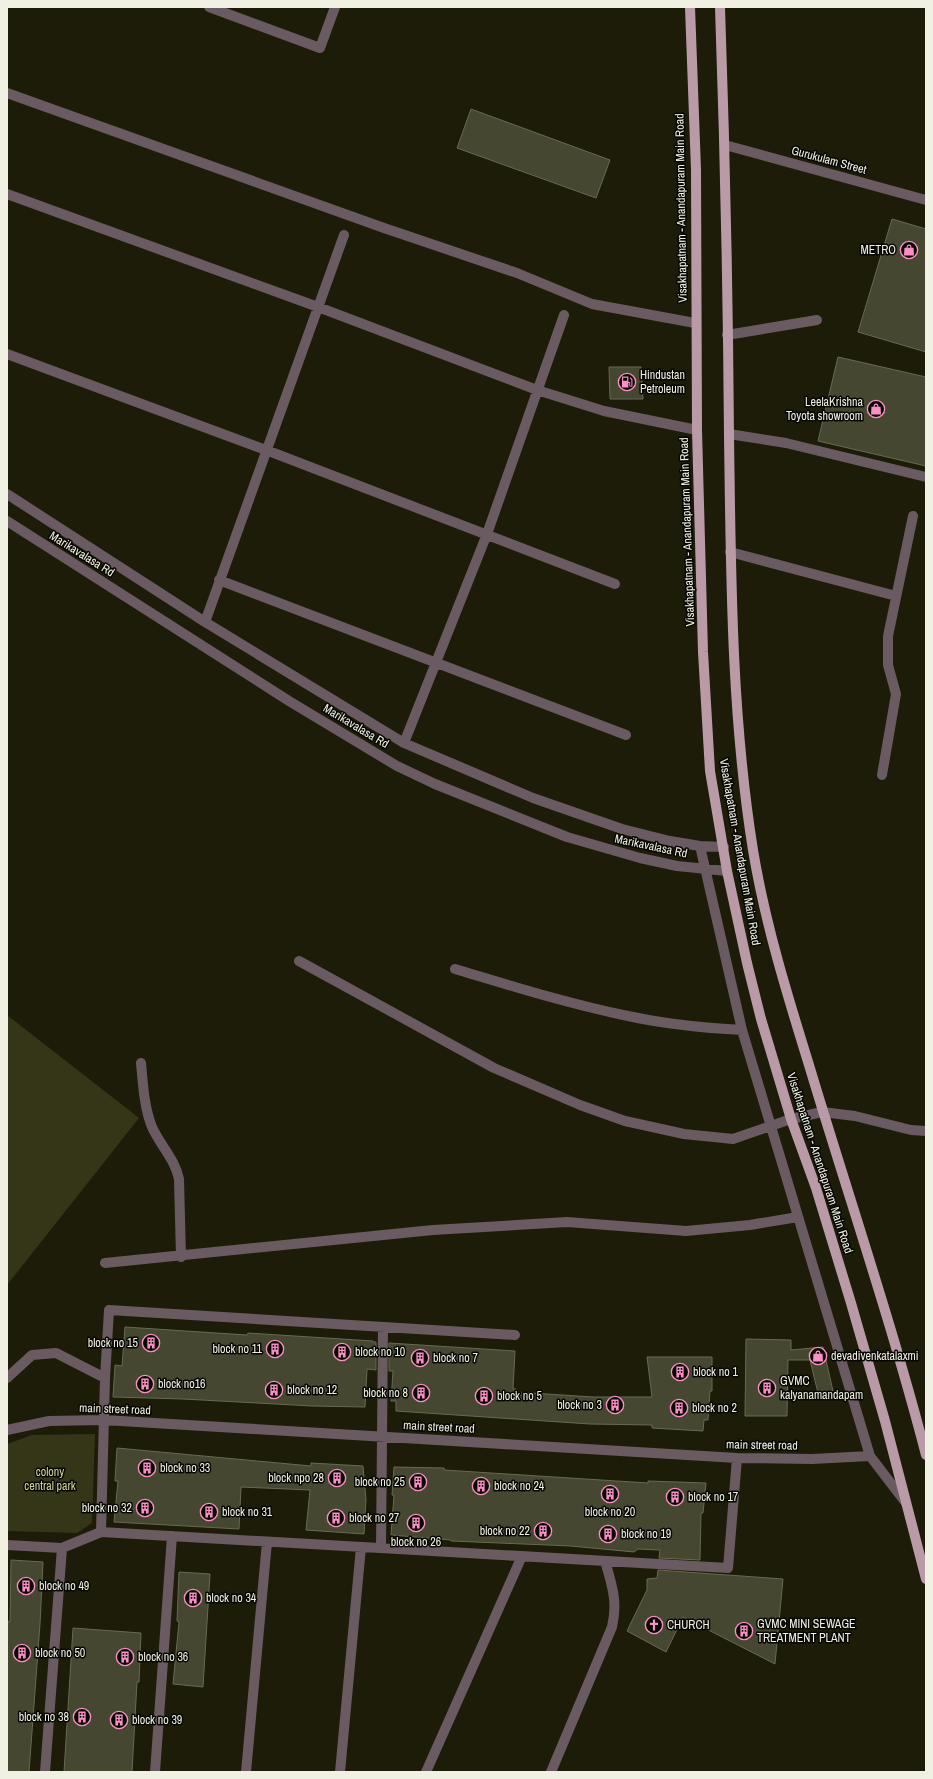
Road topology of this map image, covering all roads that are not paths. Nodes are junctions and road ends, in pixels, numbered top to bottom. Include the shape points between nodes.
1 (209, 7) edge
2 (335, 7) edge
3 (690, 7) edge
4 (720, 7) edge
5 (7, 93) edge
6 (725, 145) junction
7 (7, 194) edge
8 (926, 200) edge
9 (344, 235) dead end
10 (318, 307) junction
11 (564, 315) dead end
12 (817, 320) dead end
13 (695, 323) junction
14 (727, 335) junction
15 (7, 354) edge
16 (537, 390) junction
17 (697, 430) junction
18 (729, 434) junction
19 (266, 450) junction
20 (926, 477) edge
21 (7, 494) edge
22 (913, 516) dead end
23 (7, 521) edge
24 (487, 534) junction
25 (730, 552) junction
26 (219, 580) junction
27 (615, 584) dead end
28 (896, 596) junction
29 (205, 622) junction
30 (436, 664) junction
31 (626, 735) dead end
32 (404, 743) junction
33 (882, 775) dead end
34 (700, 846) junction
35 (724, 846) junction
36 (705, 870) junction
37 (727, 871) junction
38 (299, 961) dead end
39 (455, 969) dead end
40 (742, 1030) junction
41 (141, 1063) dead end
42 (822, 1112) junction
43 (791, 1119) junction
44 (771, 1126) junction
45 (926, 1131) edge
46 (798, 1217) junction
47 (181, 1257) junction
48 (105, 1263) dead end
49 (383, 1327) junction
50 (514, 1335) dead end
51 (7, 1378) edge
52 (105, 1378) junction
53 (104, 1420) junction
54 (7, 1430) edge
55 (382, 1438) junction
56 (926, 1455) edge
57 (870, 1456) junction
58 (737, 1458) junction
59 (907, 1505) junction
60 (101, 1532) junction
61 (172, 1536) junction
62 (267, 1542) junction
63 (7, 1545) edge
64 (361, 1547) junction
65 (62, 1548) junction
66 (381, 1548) junction
67 (522, 1556) junction
68 (606, 1561) junction
69 (926, 1579) edge
70 (45, 1772) edge
71 (155, 1772) edge
72 (246, 1772) edge
73 (340, 1772) edge
74 (426, 1772) edge
75 (551, 1772) edge

1 - 2 street via 320,48
3 - 13 main road, Visakhapatnam - Anandapuram Main Road via 696,170
4 - 6 main road, Visakhapatnam - Anandapuram Main Road
5 - 13 street via 517,273 592,304
6 - 8 street, Gurukulam Street
6 - 14 main road, Visakhapatnam - Anandapuram Main Road
7 - 10 street
9 - 10 street
10 - 16 street
10 - 19 street
11 - 16 street
12 - 14 street
13 - 17 main road, Visakhapatnam - Anandapuram Main Road
14 - 18 main road, Visakhapatnam - Anandapuram Main Road
15 - 19 street
16 - 17 street via 604,411
16 - 24 street
17 - 35 main road, Visakhapatnam - Anandapuram Main Road via 703,652 710,770
18 - 20 street via 786,443
18 - 25 main road, Visakhapatnam - Anandapuram Main Road
19 - 24 street
19 - 26 street
21 - 29 street, Marikavalasa Rd
22 - 28 street
23 - 36 street, Marikavalasa Rd via 282,697 397,766 567,837 640,858
24 - 27 street
24 - 30 street
25 - 28 street
25 - 42 main road, Visakhapatnam - Anandapuram Main Road via 742,769 753,852 776,953
26 - 29 street
26 - 30 street
28 - 33 street via 887,652 896,694
29 - 32 street, Marikavalasa Rd
30 - 31 street
30 - 32 street
32 - 34 street, Marikavalasa Rd via 533,798 622,829
34 - 35 street, Marikavalasa Rd
34 - 36 street
35 - 37 main road, Visakhapatnam - Anandapuram Main Road
36 - 37 street, Marikavalasa Rd
36 - 40 street
37 - 43 main road, Visakhapatnam - Anandapuram Main Road via 761,1019
38 - 44 street via 494,1068 624,1121 684,1134 733,1139
39 - 40 street via 535,994 629,1017 696,1027
40 - 44 street
41 - 47 street via 146,1107 152,1127 176,1167 179,1179
42 - 43 street
42 - 45 street
42 - 56 main road, Visakhapatnam - Anandapuram Main Road via 880,1291
43 - 44 street
43 - 59 main road, Visakhapatnam - Anandapuram Main Road via 816,1188 851,1303
44 - 46 street
46 - 47 street via 686,1231 566,1222 433,1230
46 - 57 street
47 - 48 street
49 - 50 street
49 - 52 street via 109,1310
49 - 55 street
51 - 52 street via 32,1355 56,1353
52 - 53 street
53 - 54 street, main street road via 49,1421
53 - 55 street, main street road
53 - 60 street
55 - 58 street, main street road via 493,1442
55 - 66 street
57 - 58 street, main street road
57 - 59 street
58 - 68 street via 728,1568
59 - 69 main road, Visakhapatnam - Anandapuram Main Road
60 - 61 street
60 - 65 street
61 - 62 street
61 - 71 street
62 - 64 street
62 - 72 street
63 - 65 street
64 - 66 street
64 - 73 street
65 - 70 street
66 - 67 street
67 - 68 street
67 - 74 street
68 - 75 street via 615,1601 612,1627

